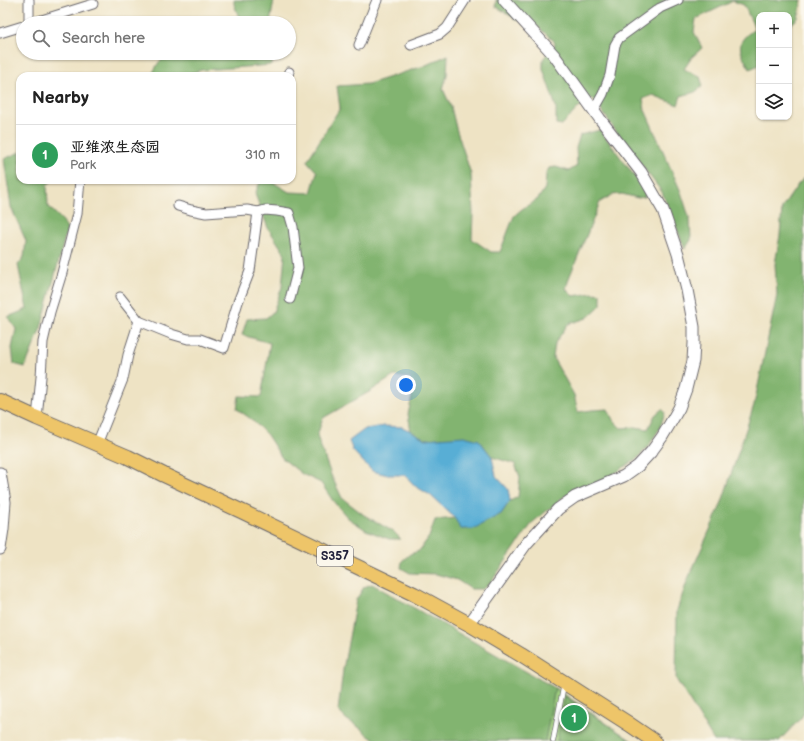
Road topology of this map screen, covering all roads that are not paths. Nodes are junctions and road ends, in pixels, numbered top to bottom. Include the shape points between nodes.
1 (29, 0) edge
2 (377, 0) edge
3 (465, 0) edge
4 (504, 0) edge
5 (678, 0) edge
6 (94, 4) dead end
7 (29, 16) edge
8 (55, 16) edge
9 (16, 28) edge
10 (0, 33) edge
11 (359, 45) dead end
12 (411, 45) dead end
13 (594, 110) junction
14 (80, 184) edge
15 (178, 206) dead end
16 (258, 212) junction
17 (120, 297) dead end
18 (290, 299) dead end
19 (139, 321) junction
20 (0, 401) edge
21 (37, 418) junction
22 (97, 444) junction
23 (0, 473) edge
24 (3, 502) edge
25 (0, 549) edge
26 (469, 624) junction
27 (564, 683) junction
28 (553, 741) edge
29 (654, 741) edge

1 - 7 street
2 - 11 street
3 - 12 street via 447,28 440,34
4 - 13 street via 554,55
5 - 13 street via 660,8 619,38 610,75
6 - 8 street
9 - 10 street
13 - 26 street via 641,172 663,210 678,254 694,327 690,376 678,408 651,452 624,476 575,497 558,509 526,544
14 - 21 street via 77,214 43,342
15 - 16 street via 206,213 247,210
16 - 18 street via 266,210 289,213 298,268
16 - 19 street via 250,271 224,348 200,339 188,339 171,334
17 - 19 street
19 - 22 street via 123,379
20 - 21 main road, S357
21 - 22 main road, S357
22 - 26 main road, S357 via 241,510
23 - 24 street
24 - 25 street
26 - 27 main road, S357
27 - 28 lane
27 - 29 main road, S357

